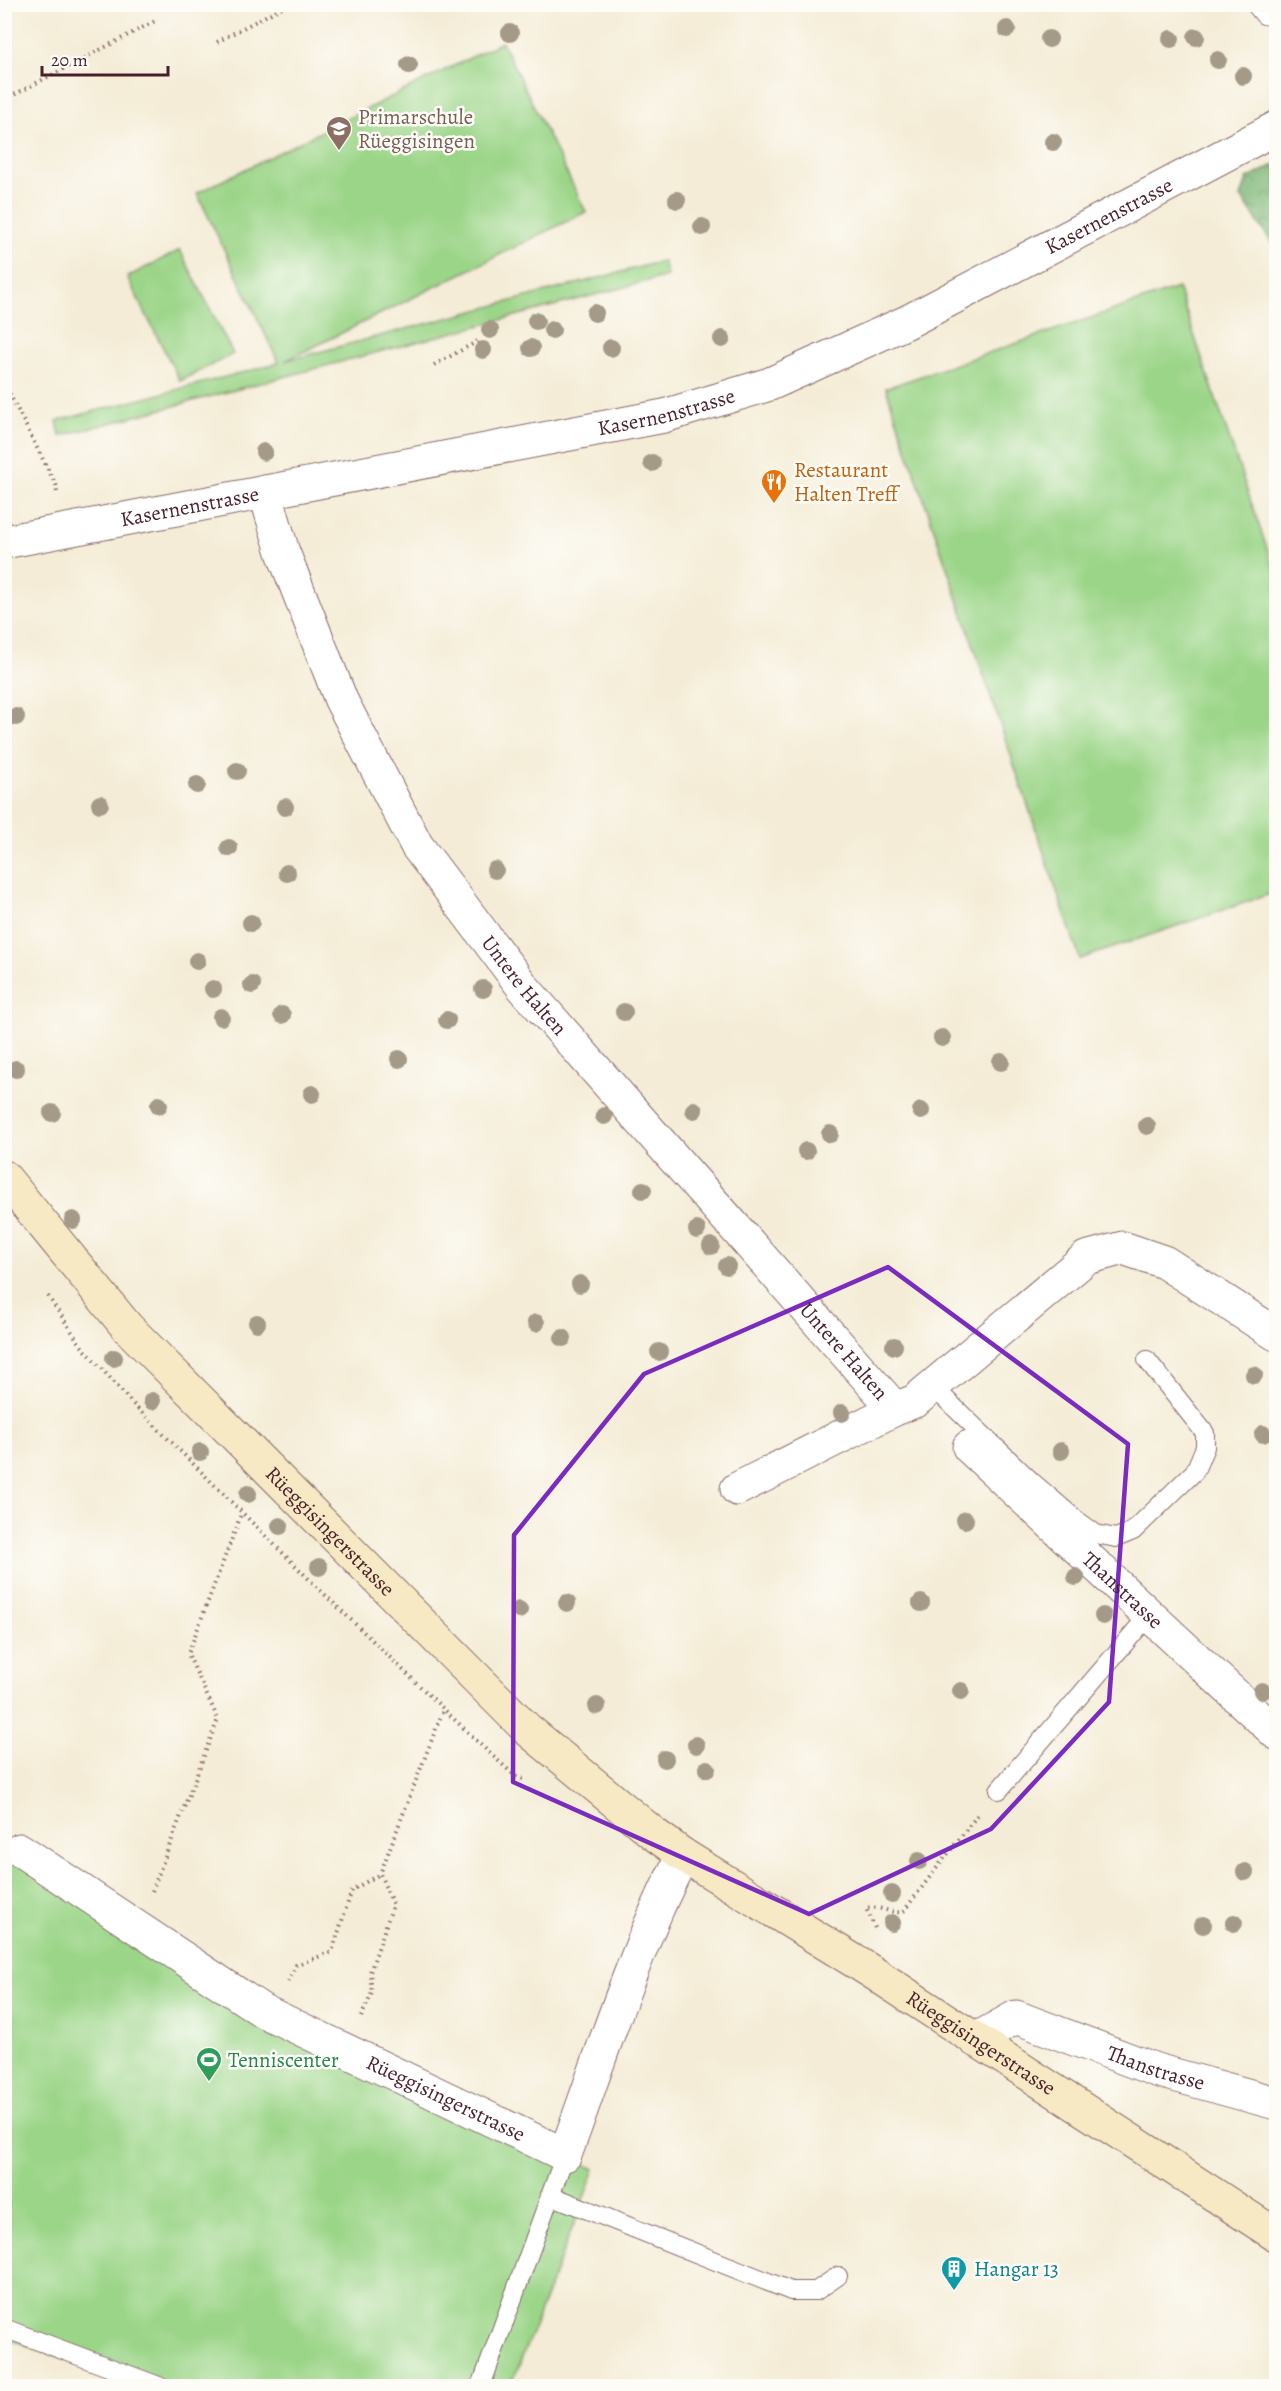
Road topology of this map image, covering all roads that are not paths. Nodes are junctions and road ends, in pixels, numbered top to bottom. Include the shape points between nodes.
1 (1255, 4) edge
2 (1276, 17) edge
3 (1276, 128) edge
4 (265, 492) junction
5 (4, 542) edge
6 (4, 1177) edge
7 (1276, 1334) edge
8 (1147, 1360) dead end
9 (932, 1386) junction
10 (895, 1409) junction
11 (969, 1447) dead end
12 (737, 1489) dead end
13 (1149, 1615) junction
14 (1276, 1733) edge
15 (999, 1790) dead end
16 (20, 1850) dead end
17 (683, 1855) junction
18 (975, 2040) junction
19 (1276, 2103) edge
20 (565, 2155) junction
21 (550, 2195) junction
22 (1276, 2235) edge
23 (838, 2276) dead end
24 (4, 2328) edge
25 (159, 2386) edge
26 (481, 2386) edge

1 - 2 lane via 1264,15
3 - 4 street, Kasernenstrasse via 907,322 770,384 664,416
4 - 5 street, Kasernenstrasse
4 - 10 street, Untere Halten via 283,552 341,700 417,846 523,987
6 - 17 street, Rüeggisingerstrasse via 127,1327 527,1730
7 - 9 street, Untere Halten via 1164,1262 1123,1248 1086,1258
8 - 9 lane via 1205,1433 1204,1447 1195,1471 1133,1531 1116,1538 1096,1534 1074,1518
9 - 10 street, Untere Halten via 915,1401
10 - 12 street, Untere Halten
11 - 13 street, Thanstrasse
13 - 14 street, Thanstrasse
13 - 15 lane
16 - 20 street, Rüeggisingerstrasse via 262,2011
17 - 18 street, Rüeggisingerstrasse
17 - 20 street via 633,1967
18 - 19 street, Thanstrasse via 1016,2017 1156,2070
18 - 22 street, Rüeggisingerstrasse
20 - 21 lane
21 - 23 lane via 791,2291 816,2291
21 - 26 lane
24 - 25 lane

